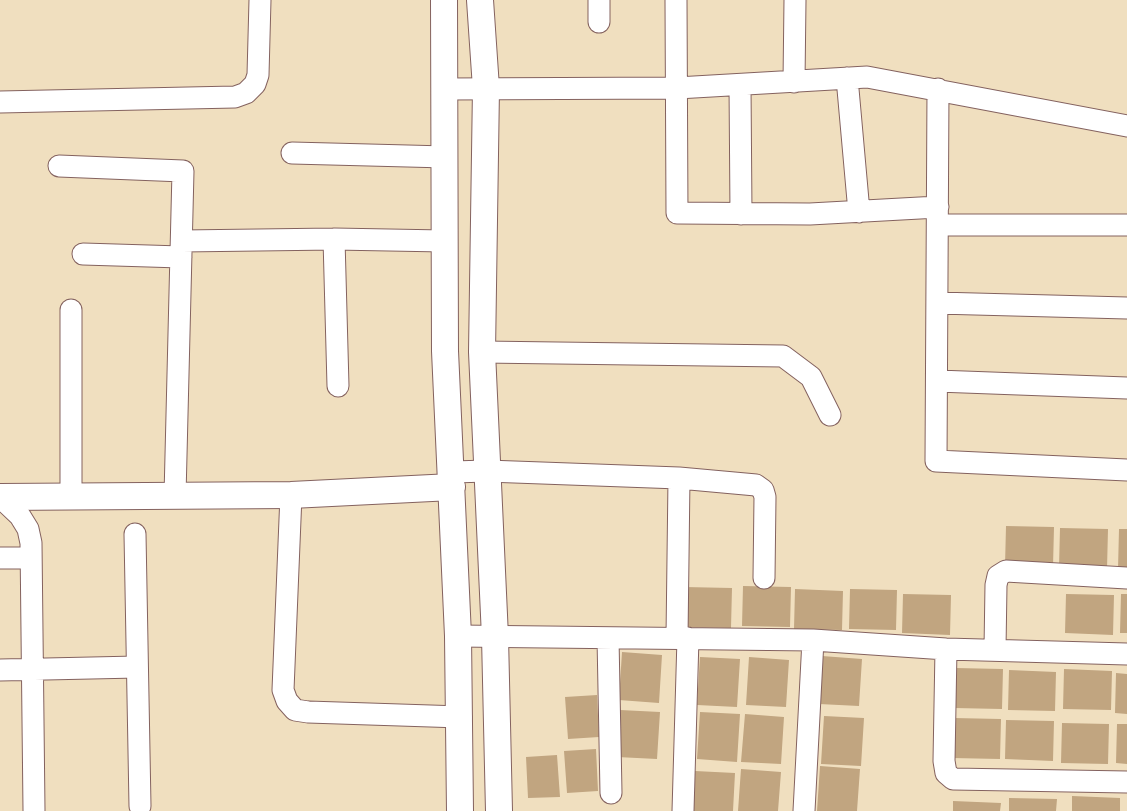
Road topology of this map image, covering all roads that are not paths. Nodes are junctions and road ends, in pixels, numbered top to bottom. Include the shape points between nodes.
1 (260, 0) edge
2 (444, 0) edge
3 (480, 0) edge
4 (599, 0) edge
5 (676, 0) edge
6 (795, 0) edge
7 (599, 22) dead end
8 (847, 78) junction
9 (794, 82) junction
10 (740, 85) junction
11 (446, 88) junction
12 (486, 88) junction
13 (677, 88) junction
14 (938, 89) junction
15 (0, 102) edge
16 (1127, 126) edge
17 (292, 153) dead end
18 (446, 157) junction
19 (59, 166) dead end
20 (859, 212) junction
21 (741, 214) junction
22 (938, 216) junction
23 (1127, 225) edge
24 (334, 239) junction
25 (444, 241) junction
26 (182, 249) junction
27 (83, 254) dead end
28 (937, 304) junction
29 (1127, 308) edge
30 (71, 310) dead end
31 (482, 352) junction
32 (937, 381) junction
33 (338, 386) dead end
34 (1127, 388) edge
35 (830, 415) dead end
36 (1127, 470) edge
37 (487, 471) junction
38 (679, 478) junction
39 (452, 479) junction
40 (291, 495) junction
41 (174, 496) junction
42 (0, 497) edge
43 (71, 497) junction
44 (135, 534) dead end
45 (0, 558) edge
46 (31, 558) junction
47 (764, 578) dead end
48 (1127, 578) edge
49 (458, 636) junction
50 (495, 637) junction
51 (608, 638) junction
52 (683, 638) junction
53 (813, 640) junction
54 (946, 649) junction
55 (995, 649) junction
56 (1127, 654) edge
57 (137, 667) junction
58 (31, 669) junction
59 (0, 670) edge
60 (461, 717) junction
61 (1127, 782) edge
62 (611, 792) dead end
63 (140, 806) dead end
64 (34, 810) dead end
65 (460, 811) edge
66 (499, 811) edge
67 (683, 811) edge
68 (804, 811) edge

1 - 15 street via 258,75 246,93 235,97
2 - 11 street
3 - 12 street
4 - 7 street
5 - 13 street
6 - 9 street
8 - 9 street
8 - 14 street via 868,77
8 - 20 street
9 - 10 street
10 - 13 street
10 - 21 street
11 - 12 street
11 - 18 street
12 - 13 street
12 - 31 street
13 - 21 street via 677,213
14 - 16 street
14 - 22 street
17 - 18 street
18 - 25 street
19 - 26 street via 184,171
20 - 21 street
20 - 22 street
22 - 23 street
22 - 28 street
24 - 25 street
24 - 26 street
24 - 33 street
25 - 39 street via 445,351
26 - 27 street
26 - 41 street
28 - 29 street
28 - 32 street
30 - 43 street
31 - 35 street via 783,356 811,377
31 - 37 street
32 - 34 street
32 - 36 street via 936,461
37 - 38 street
37 - 39 street
37 - 50 street
38 - 47 street via 756,485 763,490
38 - 52 street
39 - 40 street
39 - 49 street
40 - 41 street
40 - 60 street via 284,690 287,701 295,710 308,712
41 - 43 street
42 - 43 street
42 - 46 street via 20,516 28,529
44 - 57 street
45 - 46 street
46 - 58 street
48 - 55 street via 1006,571 998,576 996,585
49 - 50 street
49 - 60 street
50 - 51 street
50 - 66 street
51 - 52 street
51 - 62 street
52 - 53 street
52 - 67 street
53 - 54 street
53 - 68 street
54 - 55 street
54 - 61 street via 944,760 946,773 953,779
55 - 56 street
57 - 58 street
57 - 63 street
58 - 59 street
58 - 64 street
60 - 65 street

